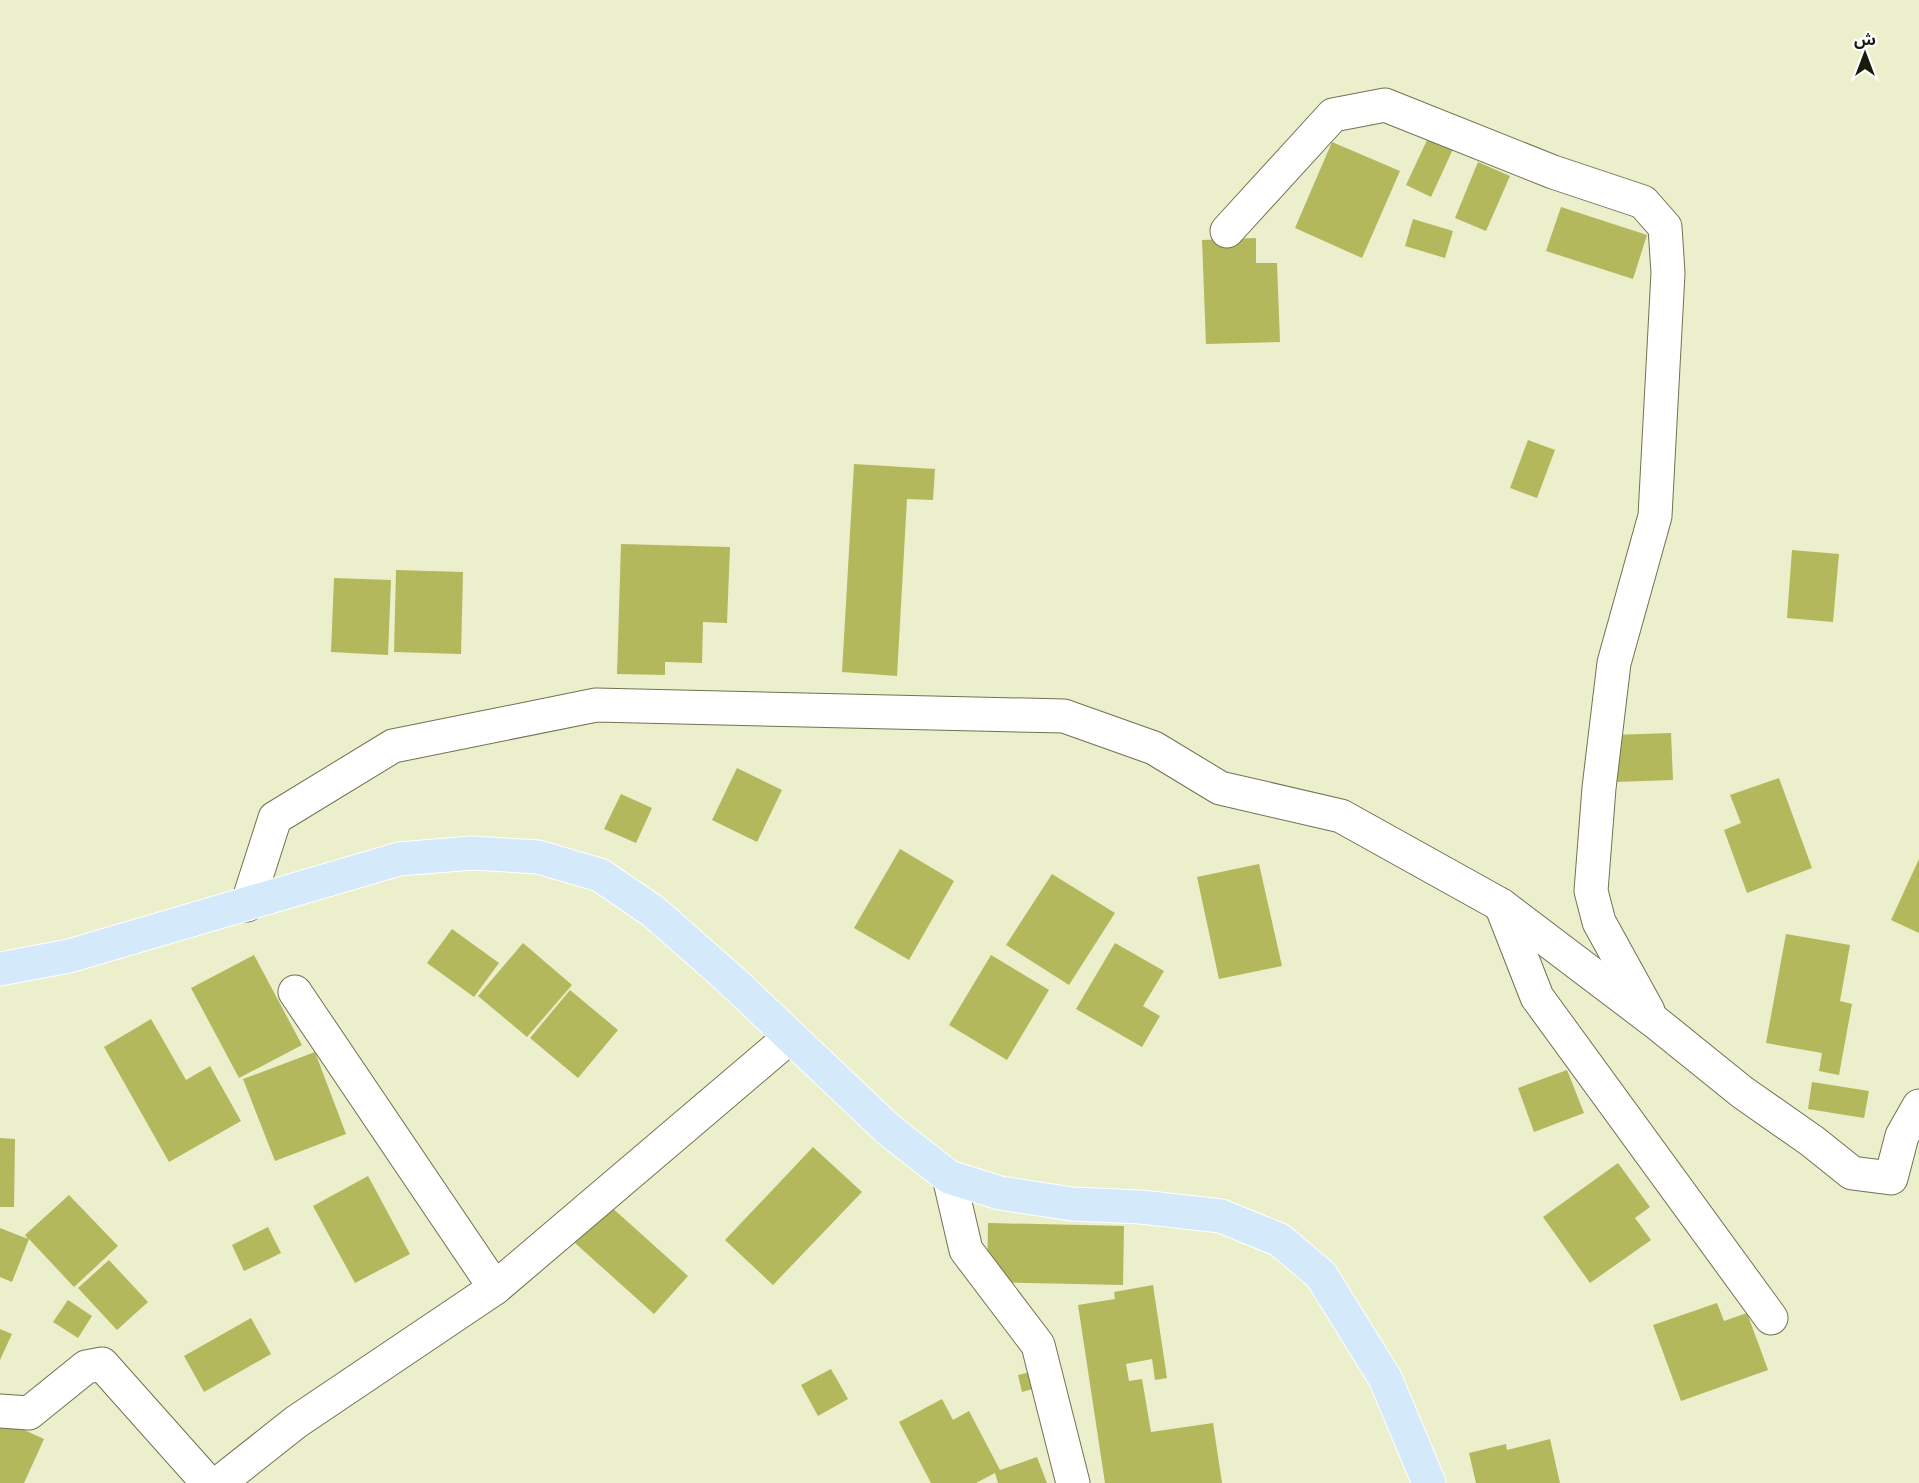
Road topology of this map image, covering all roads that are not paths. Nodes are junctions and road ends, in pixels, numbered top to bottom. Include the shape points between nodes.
1 (1227, 231) dead end
2 (247, 905) junction
3 (1501, 905) junction
4 (0, 969) edge
5 (295, 992) dead end
6 (1654, 1021) junction
7 (790, 1037) junction
8 (1919, 1106) edge
9 (949, 1177) junction
10 (495, 1288) junction
11 (1771, 1318) dead end
12 (0, 1411) edge
13 (208, 1483) edge
14 (219, 1483) edge
15 (1073, 1483) edge
16 (1430, 1483) edge

1 - 6 street via 1333,115 1385,105 1553,172 1644,202 1665,227 1668,273 1655,516 1614,663 1591,891 1599,922
2 - 3 street via 275,818 393,746 596,705 1064,716 1154,748 1220,788 1341,816
2 - 4 main road via 69,956
2 - 7 main road via 399,859 472,853 538,857 600,875 654,912
3 - 6 street
3 - 11 street via 1537,997
5 - 10 street
6 - 8 street via 1852,1173 1891,1178 1902,1136
7 - 9 main road via 889,1130
7 - 10 street
9 - 15 street via 966,1250 1038,1346
9 - 16 main road via 1000,1193 1071,1204 1221,1216 1280,1240 1321,1275 1385,1378
10 - 14 street via 296,1422
12 - 13 street via 29,1413 86,1367 102,1364

